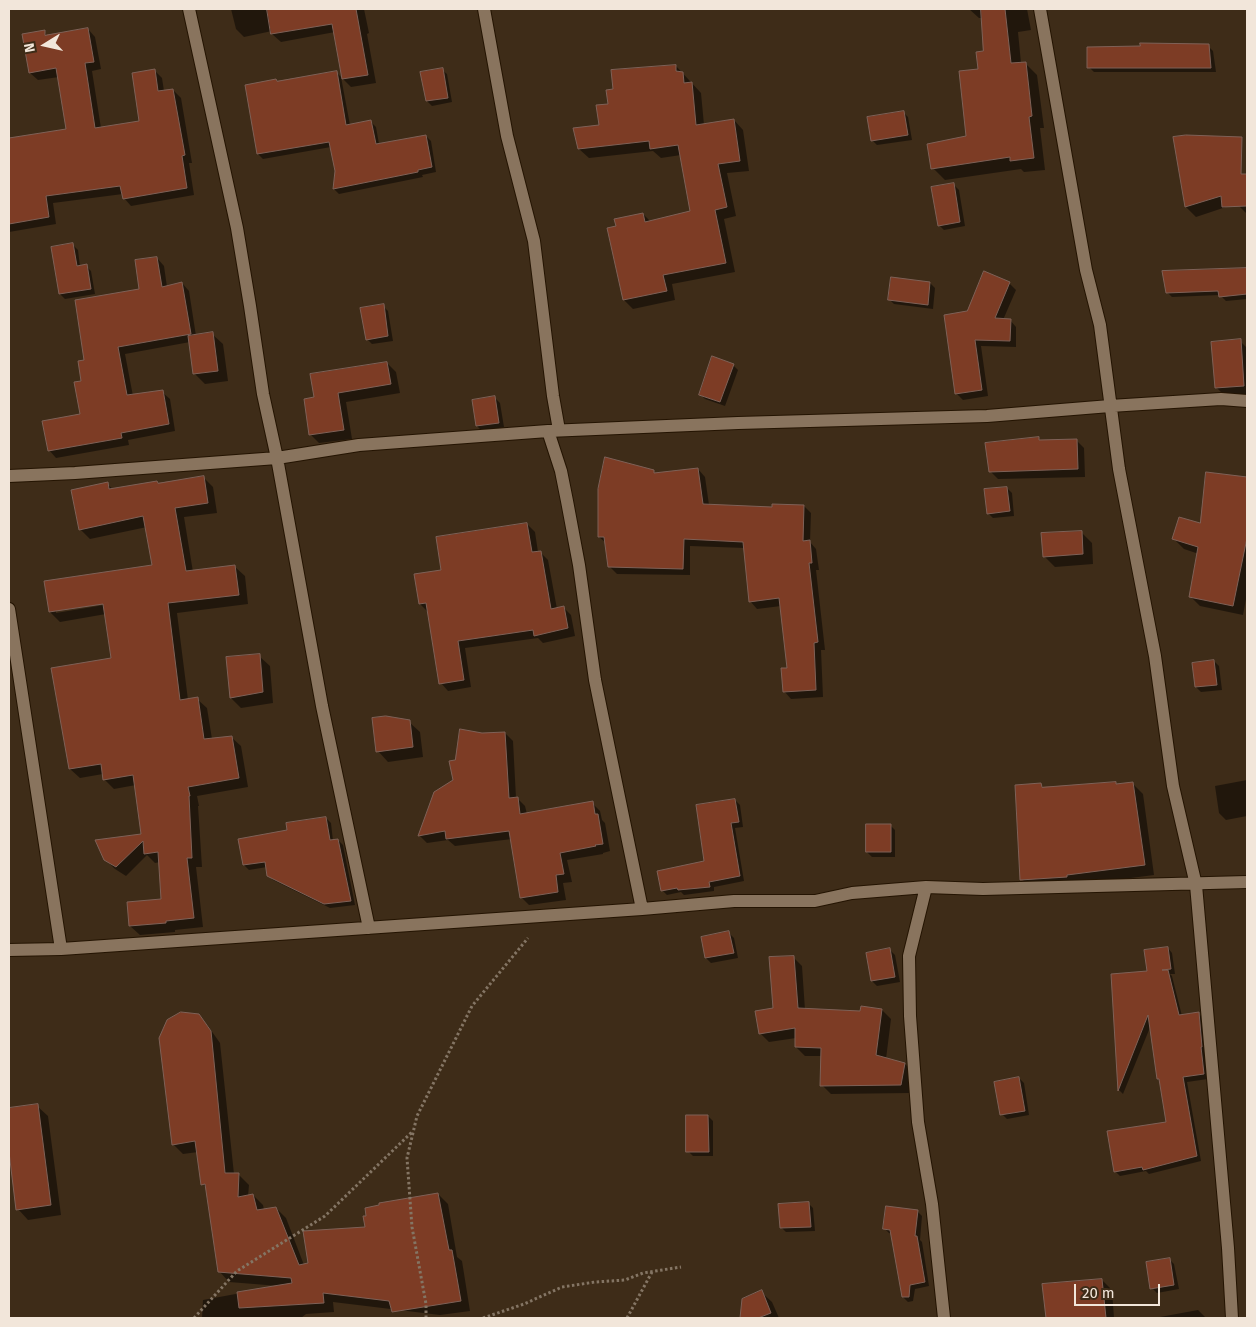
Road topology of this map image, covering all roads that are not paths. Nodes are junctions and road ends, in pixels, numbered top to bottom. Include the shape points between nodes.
1 (189, 9) edge
2 (484, 9) edge
3 (1040, 9) edge
4 (1247, 401) edge
5 (1110, 406) junction
6 (554, 430) junction
7 (277, 458) junction
8 (9, 476) edge
9 (9, 609) edge
10 (1247, 882) edge
11 (1196, 885) junction
12 (926, 887) junction
13 (642, 910) junction
14 (368, 928) junction
15 (61, 949) junction
16 (9, 950) edge
17 (944, 1318) edge
18 (1232, 1318) edge

1 - 7 street via 237,228 262,394
2 - 6 street via 507,136 534,241 553,396
3 - 5 street via 1086,270 1100,325
4 - 5 street via 1222,399
5 - 6 street via 987,416
5 - 11 street via 1155,656 1173,786
6 - 7 street via 359,444
6 - 13 street via 595,680
7 - 8 street
7 - 14 street via 322,706
9 - 15 street
10 - 11 street
11 - 12 street
11 - 18 street
12 - 13 street via 852,893 815,900 734,901
12 - 17 street via 909,956 910,1016 918,1122 932,1204
13 - 14 street
14 - 15 street
15 - 16 street

